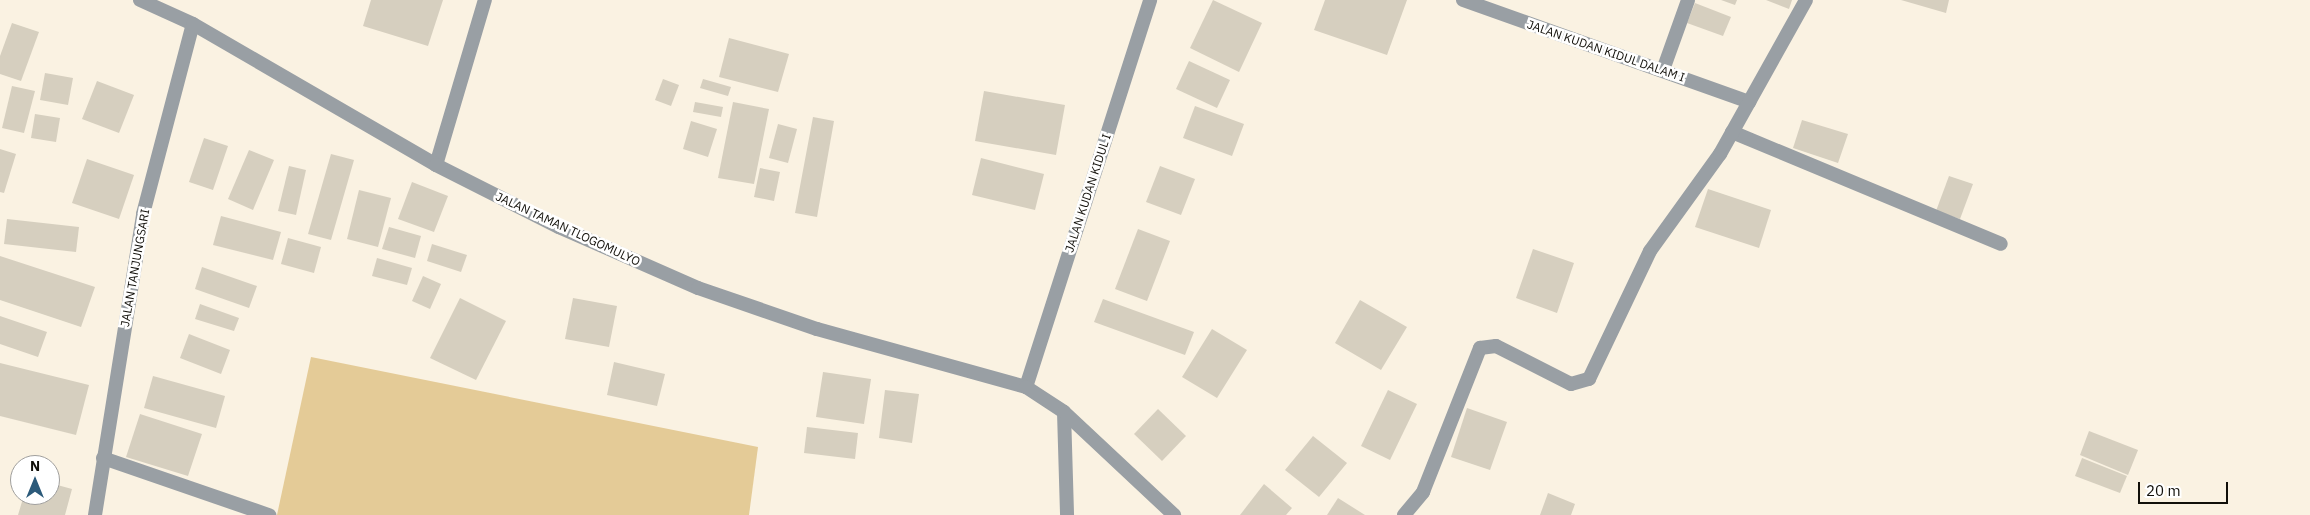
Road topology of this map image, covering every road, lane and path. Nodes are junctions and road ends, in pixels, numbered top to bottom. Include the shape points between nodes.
1 (140, 0) edge
2 (485, 0) edge
3 (1150, 0) edge
4 (1463, 0) edge
5 (1688, 0) edge
6 (1806, 0) edge
7 (193, 24) junction
8 (1663, 70) junction
9 (1749, 102) junction
10 (1732, 132) junction
11 (436, 165) junction
12 (2001, 244) dead end
13 (1026, 387) junction
14 (1064, 412) junction
15 (103, 458) junction
16 (95, 515) edge
17 (269, 515) edge
18 (1067, 515) edge
19 (1174, 515) edge
20 (1404, 515) edge

1 - 7 street, JALAN TAMAN TLOGOMULYO
2 - 11 street
3 - 13 street, JALAN KUDAN KIDUL I
4 - 8 street, JALAN KUDAN KIDUL DALAM I
5 - 8 street
6 - 9 street
7 - 11 street, JALAN TAMAN TLOGOMULYO
7 - 15 street, JALAN TANJUNGSARI via 143,214
8 - 9 street, JALAN KUDAN KIDUL DALAM I
9 - 10 street
10 - 12 street
10 - 20 street via 1650,251 1589,379 1571,384 1496,346 1480,348 1423,492
11 - 13 street, JALAN TAMAN TLOGOMULYO via 558,227 698,288 817,328
13 - 14 street, JALAN TAMAN TLOGOMULYO
14 - 18 street
14 - 19 street, JALAN TAMAN TLOGOMULYO
15 - 16 street, JALAN TANJUNGSARI
15 - 17 street

